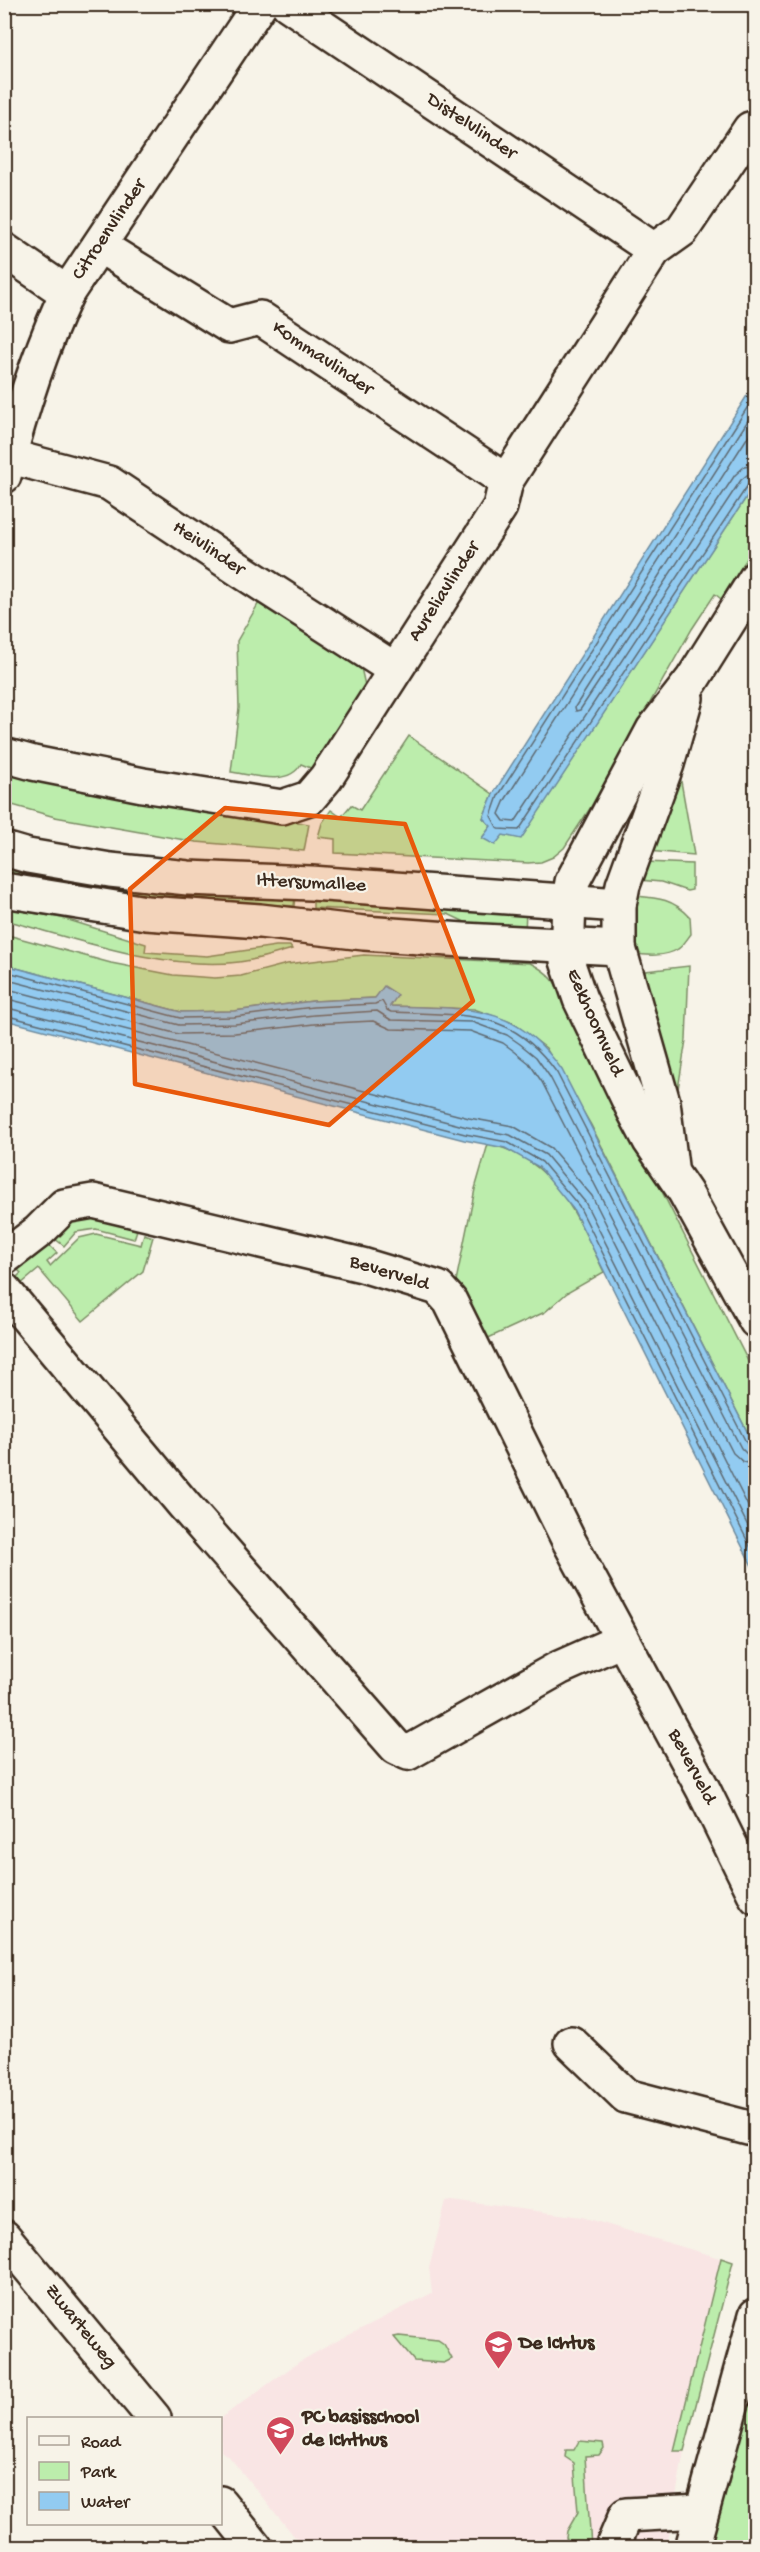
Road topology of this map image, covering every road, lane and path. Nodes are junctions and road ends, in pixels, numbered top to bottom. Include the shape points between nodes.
1 (260, 4) edge
2 (288, 4) edge
3 (750, 129) dead end
4 (100, 246) junction
5 (4, 250) edge
6 (654, 250) junction
7 (67, 293) junction
8 (6, 463) edge
9 (506, 481) junction
10 (756, 578) edge
11 (394, 669) junction
12 (692, 680) junction
13 (4, 755) edge
14 (4, 849) edge
15 (4, 890) edge
16 (569, 899) junction
17 (619, 905) junction
18 (567, 946) junction
19 (619, 948) junction
20 (672, 1170) junction
21 (4, 1258) edge
22 (4, 1290) edge
23 (756, 1321) edge
24 (622, 1640) junction
25 (756, 1897) edge
26 (571, 2043) dead end
27 (756, 2130) edge
28 (4, 2237) edge
29 (756, 2315) edge
30 (153, 2417) edge
31 (222, 2505) edge
32 (700, 2511) junction
33 (256, 2547) edge
34 (612, 2547) edge
35 (692, 2547) edge

1 - 4 street, Citroenvlinder
2 - 6 street, Distelvlinder
3 - 6 street, Aureliavlinder via 682,230
4 - 7 street, Citroenvlinder
4 - 9 street, Kommavlinder via 229,326 260,318
5 - 7 street
6 - 9 street, Aureliavlinder
7 - 8 street, Citroenvlinder via 48,333
8 - 11 street, Heivlinder via 109,483
9 - 11 street, Aureliavlinder via 500,507
10 - 12 street, Eekhoornveld
11 - 13 street, Aureliavlinder via 326,778 309,798 282,807 143,785
12 - 16 street, Eekhoornveld via 653,730 572,882
12 - 17 street, Eekhoornveld
14 - 16 street, Ittersumallee via 110,870 188,878
15 - 18 street, Ittersumallee via 146,913
16 - 17 street, Ittersumallee
16 - 18 street, Eekhoornveld
17 - 19 street, Eekhoornveld
18 - 19 street, Ittersumallee
18 - 20 street, Eekhoornveld via 567,961 597,1036 650,1141
19 - 20 street, Eekhoornveld via 663,1102
20 - 23 street, Eekhoornveld
21 - 24 street, Beverveld via 64,1206 93,1201 362,1265 438,1288 450,1301 568,1541
22 - 24 street via 184,1505 396,1747 408,1752 559,1668
24 - 25 street, Beverveld
26 - 27 street via 626,2096
28 - 30 street, Zwarteweg
29 - 32 street
31 - 33 street
32 - 34 street via 626,2515
32 - 35 street

